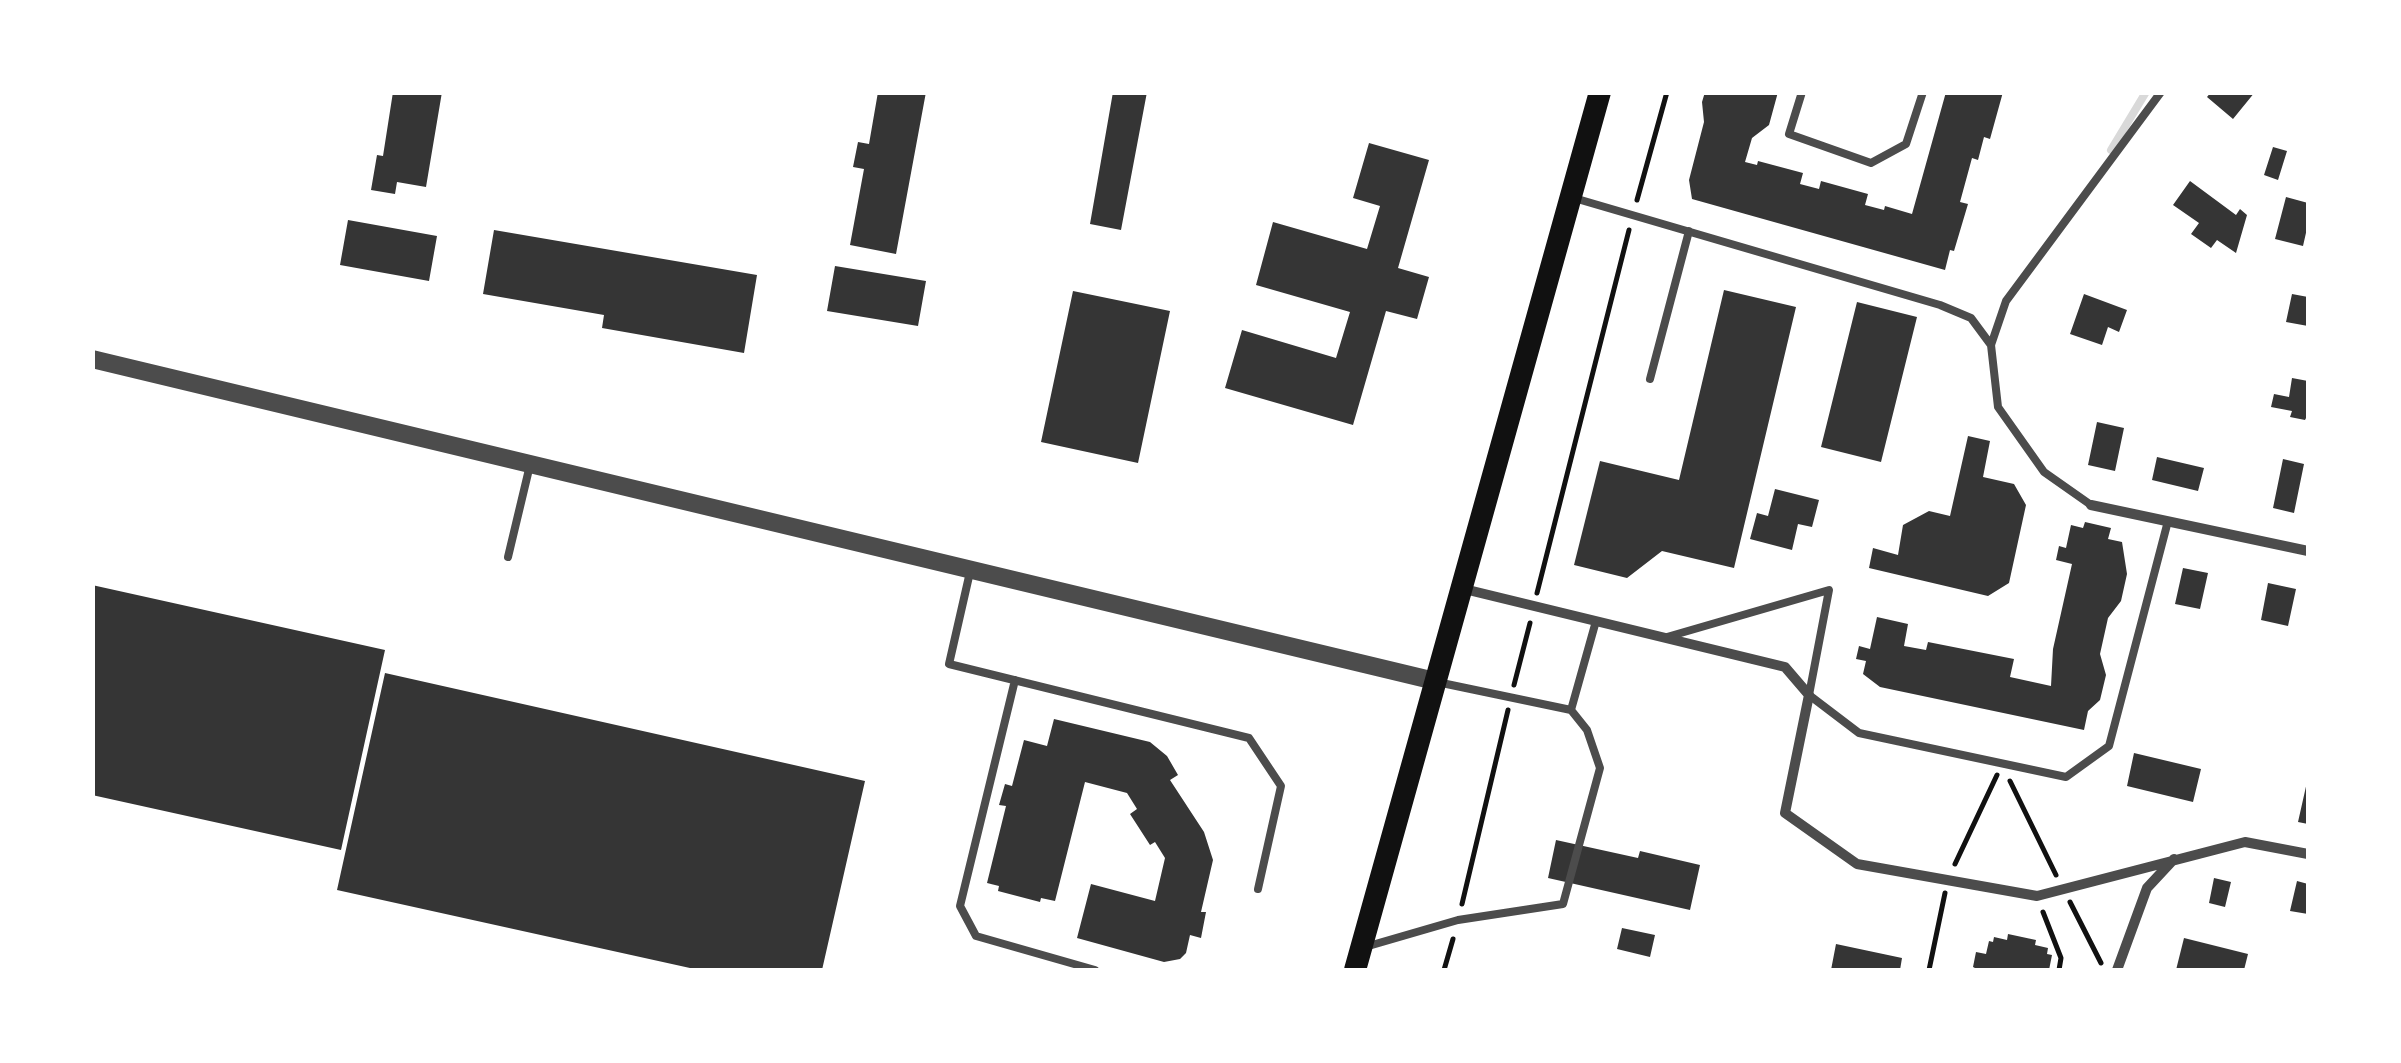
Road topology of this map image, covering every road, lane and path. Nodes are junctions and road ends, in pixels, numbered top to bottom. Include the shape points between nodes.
1 (1600, 92) edge
2 (1667, 92) edge
3 (1802, 92) edge
4 (1923, 92) edge
5 (2161, 92) edge
6 (1570, 196) junction
7 (1632, 214) junction
8 (1689, 230) junction
9 (1991, 346) junction
10 (92, 359) edge
11 (1650, 379) dead end
12 (530, 465) junction
13 (2090, 504) joint
14 (2168, 522) junction
15 (2308, 551) edge
16 (508, 558) dead end
17 (970, 572) junction
18 (1460, 588) junction
19 (1534, 606) junction
20 (1596, 621) junction
21 (1664, 638) junction
22 (1015, 680) junction
23 (1434, 681) junction
24 (1810, 694) junction
25 (1511, 698) junction
26 (1570, 710) junction
27 (2002, 764) junction
28 (2308, 854) edge
29 (2175, 858) junction
30 (1947, 880) junction
31 (1258, 889) dead end
32 (2064, 890) junction
33 (2036, 896) junction
34 (1458, 920) junction
35 (1358, 959) edge
36 (1095, 970) edge
37 (1444, 970) edge
38 (1930, 970) edge
39 (2059, 970) edge
40 (2105, 970) edge
41 (2116, 970) edge

1 - 6 main road
2 - 7 path
3 - 4 lane via 1789,134 1871,163 1906,144
5 - 9 lane via 2006,301
6 - 7 lane
6 - 18 main road
7 - 8 lane
7 - 19 path
8 - 9 lane via 1940,305 1971,318
8 - 11 lane
9 - 13 lane via 1998,407 2044,472
10 - 12 street
12 - 16 lane
12 - 17 street
13 - 14 street
14 - 15 street
14 - 27 lane via 2109,746 2066,778
17 - 22 lane via 949,664
17 - 23 street
18 - 19 street
18 - 23 main road
19 - 20 street
19 - 25 path
20 - 21 street
20 - 26 lane
21 - 24 street via 1785,667
21 - 24 lane via 1829,590
22 - 31 lane via 1248,738 1281,786
22 - 36 lane via 960,906 976,936
23 - 25 lane
23 - 35 main road
24 - 27 lane via 1859,733
24 - 30 street via 1784,813 1857,864
25 - 26 lane
25 - 34 path
26 - 34 lane via 1587,730 1600,768 1563,904
27 - 30 path
27 - 32 path
28 - 29 street via 2246,842
29 - 32 street
29 - 41 street via 2147,888
30 - 33 street
30 - 38 path
32 - 33 street
32 - 40 path
33 - 39 path via 2061,958
34 - 35 lane
34 - 37 path

